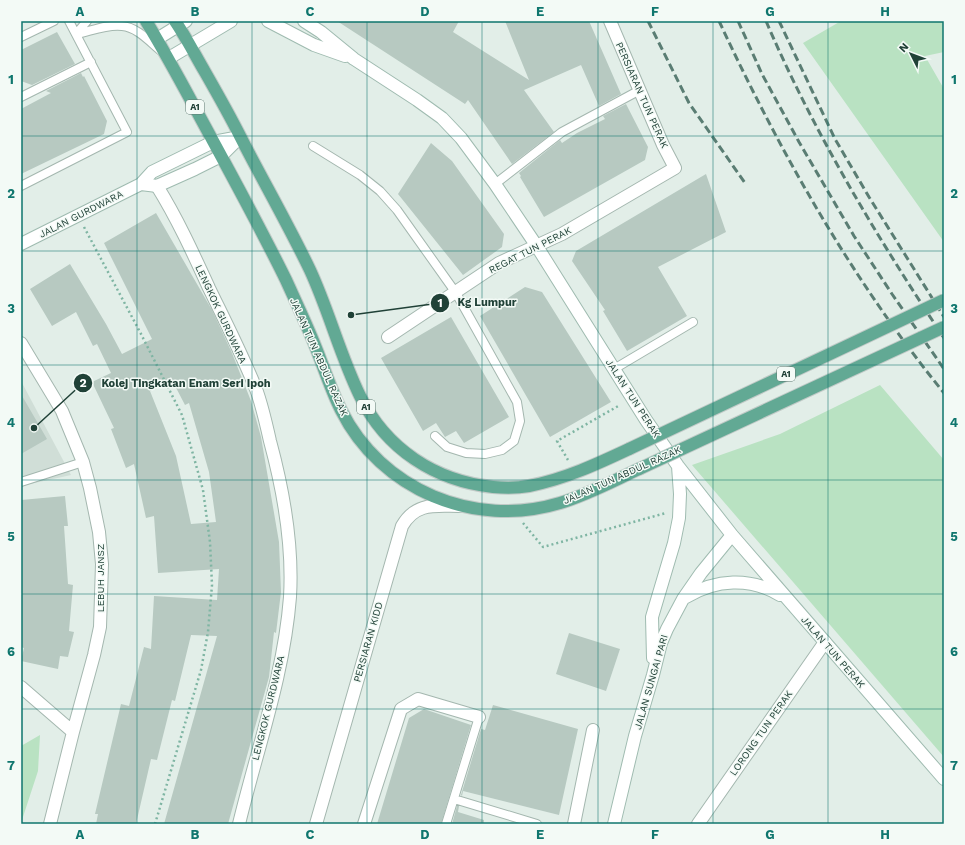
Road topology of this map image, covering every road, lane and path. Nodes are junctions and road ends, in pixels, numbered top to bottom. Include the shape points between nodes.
1 (54, 21) edge
2 (69, 21) edge
3 (87, 21) edge
4 (146, 21) edge
5 (231, 21) edge
6 (268, 21) edge
7 (304, 21) edge
8 (610, 21) edge
9 (180, 23) edge
10 (76, 34) junction
11 (21, 36) edge
12 (157, 39) junction
13 (190, 46) junction
14 (169, 58) junction
15 (354, 59) junction
16 (91, 62) junction
17 (640, 90) junction
18 (21, 97) edge
19 (240, 137) junction
20 (213, 142) junction
21 (313, 146) dead end
22 (221, 156) junction
23 (675, 168) joint
24 (141, 184) junction
25 (495, 184) junction
26 (21, 186) edge
27 (157, 186) junction
28 (78, 216) junction
29 (21, 244) edge
30 (536, 245) junction
31 (456, 293) junction
32 (944, 300) edge
33 (693, 322) dead end
34 (944, 327) edge
35 (388, 337) dead end
36 (21, 343) edge
37 (614, 369) junction
38 (633, 398) junction
39 (436, 436) dead end
40 (83, 462) junction
41 (678, 466) junction
42 (576, 473) junction
43 (21, 482) edge
44 (462, 506) junction
45 (680, 509) junction
46 (512, 511) junction
47 (732, 535) junction
48 (683, 599) junction
49 (788, 599) junction
50 (825, 642) junction
51 (654, 675) junction
52 (21, 687) edge
53 (479, 717) joint
54 (593, 730) dead end
55 (73, 732) junction
56 (944, 779) edge
57 (454, 800) junction
58 (50, 824) edge
59 (155, 824) edge
60 (239, 824) edge
61 (316, 824) edge
62 (364, 824) edge
63 (446, 824) edge
64 (537, 824) edge
65 (574, 824) edge
66 (614, 824) edge
67 (698, 824) edge

1 - 11 lane
2 - 10 lane
3 - 10 lane
4 - 12 main road, JALAN TUN ABDUL RAZAK / A1
5 - 13 street
6 - 15 street, JALAN TUN PERAK via 314,45
7 - 15 street, JALAN TUN PERAK
8 - 17 street, PERSIARAN TUN PERAK
9 - 12 street
9 - 13 main road, JALAN TUN ABDUL RAZAK / A1
10 - 14 lane via 110,26 123,26 132,29
10 - 16 lane
12 - 14 main road, JALAN TUN ABDUL RAZAK / A1
13 - 14 street
13 - 19 main road, JALAN TUN ABDUL RAZAK / A1
14 - 20 main road, JALAN TUN ABDUL RAZAK / A1
15 - 25 street, JALAN TUN PERAK via 442,118 461,138
16 - 18 lane
16 - 26 lane via 127,132
17 - 23 street, PERSIARAN TUN PERAK
17 - 25 lane via 562,132
19 - 20 street, JALAN GURDWARA
19 - 22 street
19 - 42 main road, JALAN TUN ABDUL RAZAK / A1 via 309,269 360,396 388,437 409,456 430,469 454,480 478,485 503,488 528,486
20 - 22 main road, JALAN TUN ABDUL RAZAK / A1
20 - 24 street, JALAN GURDWARA via 152,172
21 - 31 lane via 360,175 380,191 406,221
22 - 27 street
22 - 44 main road, JALAN TUN ABDUL RAZAK / A1 via 286,279 341,410 355,433 388,470 435,498
23 - 30 street, REGAT TUN PERAK via 562,234
24 - 27 street
24 - 28 street, JALAN GURDWARA
25 - 30 street, JALAN TUN PERAK
27 - 60 street, LENGKOK GURDWARA via 202,273 256,390 278,470 285,516 290,559 290,596 284,643 278,676
28 - 29 street, JALAN GURDWARA
28 - 59 path via 182,415 203,490 210,542 212,585 208,632 201,670
30 - 31 street, REGAT TUN PERAK via 499,263
30 - 37 street, JALAN TUN PERAK
31 - 35 street, REGAT TUN PERAK
31 - 39 lane via 517,402 520,421 514,441 502,450 485,454 466,453 448,447
32 - 42 main road, JALAN TUN ABDUL RAZAK / A1, bridge
33 - 37 lane
34 - 46 main road, JALAN TUN ABDUL RAZAK / A1, bridge via 582,495 559,503
36 - 40 street, LEBUH JANSZ via 62,411
37 - 38 street, JALAN TUN PERAK
38 - 41 street, JALAN TUN PERAK
38 - 42 path via 557,441
40 - 43 lane
40 - 55 street, LEBUH JANSZ via 99,532 102,564 100,627
41 - 45 street
41 - 47 street, JALAN TUN PERAK
44 - 46 main road, JALAN TUN ABDUL RAZAK / A1
44 - 61 street, PERSIARAN KIDD via 423,508 412,513 402,526
45 - 46 path via 543,547
45 - 51 street via 674,543 652,617
47 - 48 street, JALAN SUNGAI PARI
47 - 49 street, JALAN TUN PERAK
48 - 49 street via 709,586 730,582 750,583 770,589
48 - 51 street, JALAN SUNGAI PARI via 661,643
49 - 50 street, JALAN TUN PERAK
50 - 56 street, JALAN TUN PERAK
50 - 67 street, LORONG TUN PERAK
51 - 66 street, JALAN SUNGAI PARI via 635,736
52 - 55 street
53 - 57 lane
53 - 62 street via 418,699 401,709
54 - 65 street
55 - 58 street, LEBUH JANSZ
57 - 63 lane
57 - 64 lane

